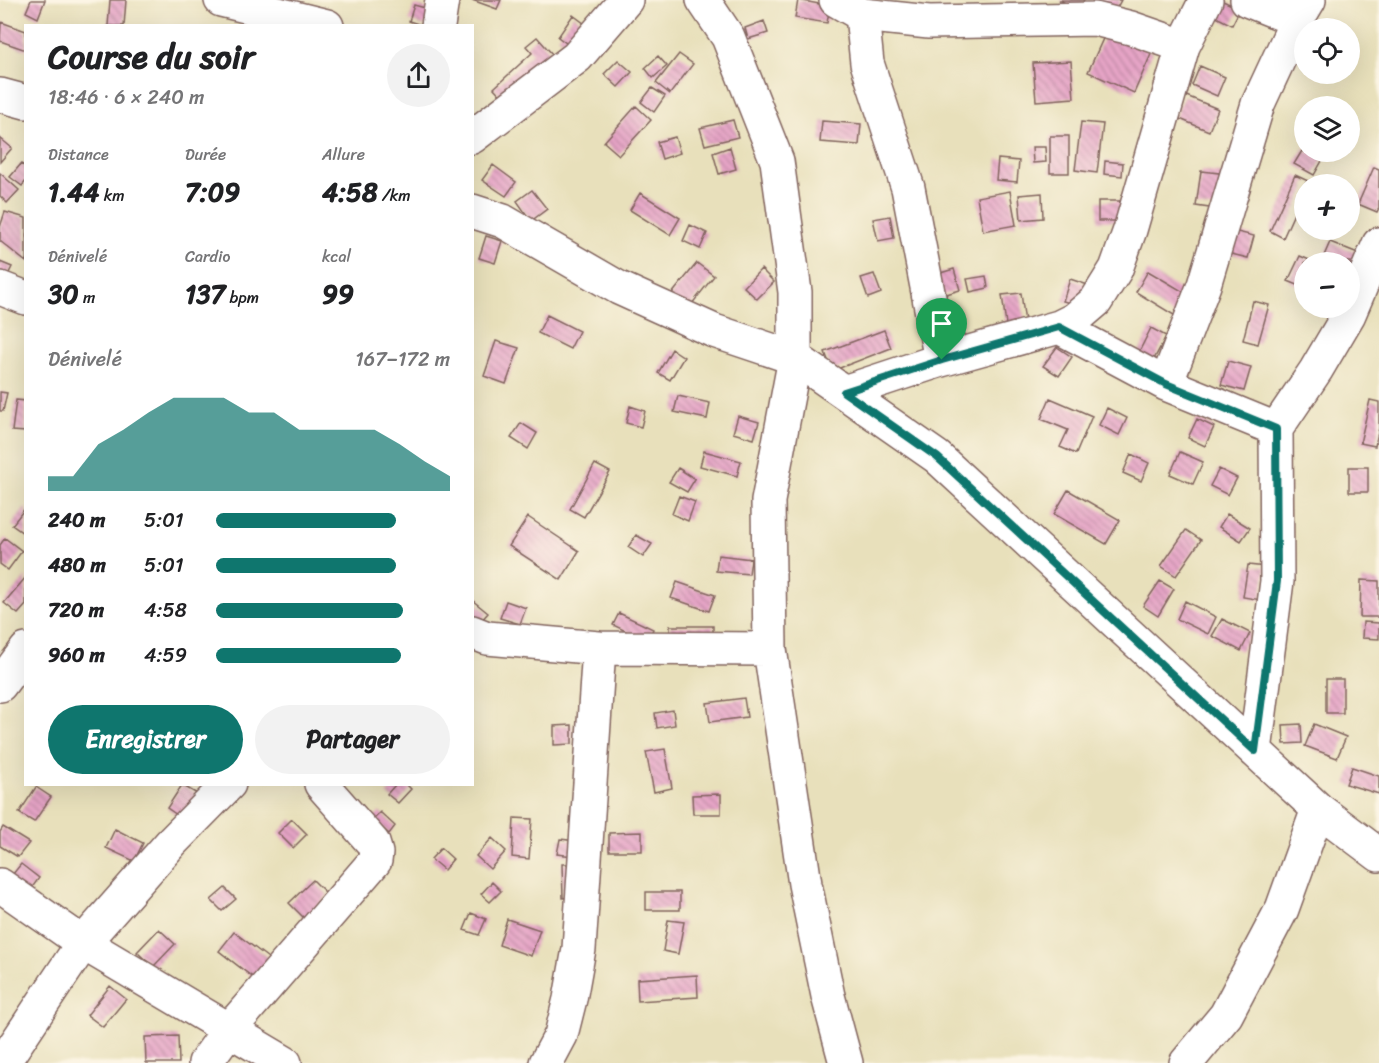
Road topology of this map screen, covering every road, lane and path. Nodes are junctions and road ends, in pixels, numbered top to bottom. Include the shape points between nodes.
1 (220, 0) edge
2 (442, 0) edge
3 (626, 0) edge
4 (703, 0) edge
5 (1206, 0) edge
6 (1247, 0) edge
7 (849, 7) edge
8 (1303, 10) edge
9 (319, 24) edge
10 (438, 24) edge
11 (1184, 46) junction
12 (0, 95) edge
13 (24, 101) edge
14 (474, 135) edge
15 (474, 212) edge
16 (1379, 244) edge
17 (0, 288) edge
18 (24, 297) edge
19 (1059, 327) junction
20 (795, 358) junction
21 (942, 360) junction
22 (1166, 384) junction
23 (844, 392) junction
24 (1276, 429) junction
25 (474, 633) edge
26 (599, 648) junction
27 (770, 649) junction
28 (24, 653) edge
29 (0, 685) edge
30 (1255, 751) junction
31 (227, 786) edge
32 (323, 786) edge
33 (1318, 809) junction
34 (1379, 855) edge
35 (0, 885) edge
36 (83, 943) junction
37 (228, 1030) junction
38 (3, 1063) edge
39 (205, 1063) edge
40 (285, 1063) edge
41 (546, 1063) edge
42 (846, 1063) edge
43 (1186, 1063) edge

1 - 9 street
2 - 10 street
3 - 14 street via 577,57
4 - 20 street via 728,38 777,161 795,292
5 - 11 street
6 - 8 street
7 - 11 street via 929,22 1095,19
7 - 21 street via 908,188
8 - 22 street via 1258,104 1204,285
11 - 19 street via 1116,269 1096,301 1076,319
12 - 13 street
15 - 20 street via 503,221 619,288 714,332
16 - 24 street via 1349,314
17 - 18 street
19 - 21 street
19 - 22 street
20 - 23 street
20 - 27 street via 768,501
21 - 23 street
22 - 24 street
23 - 30 street via 937,457
24 - 30 street via 1277,581
25 - 26 street via 487,638
26 - 27 street
26 - 41 street via 579,949 561,1035
27 - 42 street via 805,884
28 - 29 street
30 - 33 street
31 - 36 street
32 - 37 street via 373,843 375,861
33 - 34 street
33 - 43 street via 1282,909 1226,1015
35 - 36 street
36 - 37 street
36 - 38 street
37 - 39 street
37 - 40 street

